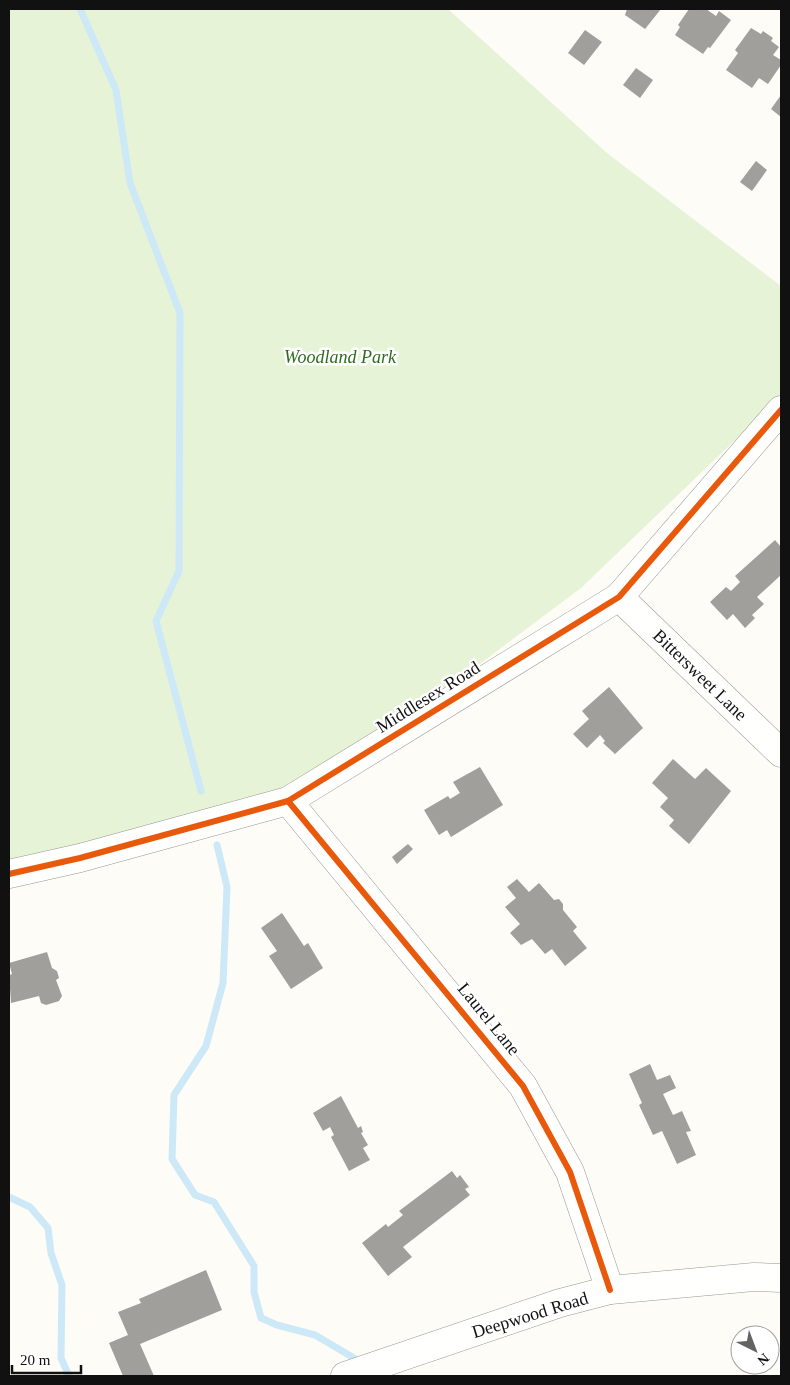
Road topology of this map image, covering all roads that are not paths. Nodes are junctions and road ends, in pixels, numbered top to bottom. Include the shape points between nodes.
1 (781, 410) edge
2 (619, 596) junction
3 (781, 753) edge
4 (288, 801) junction
5 (9, 874) edge
6 (781, 1278) edge
7 (610, 1290) junction
8 (344, 1376) edge

1 - 2 street, Middlesex Road
2 - 3 street, Bittersweet Lane
2 - 4 street, Middlesex Road
4 - 5 street, Middlesex Road
4 - 7 street, Laurel Lane via 523,1086 570,1172
6 - 7 street, Deepwood Road via 754,1277
7 - 8 street, Deepwood Road via 560,1302

